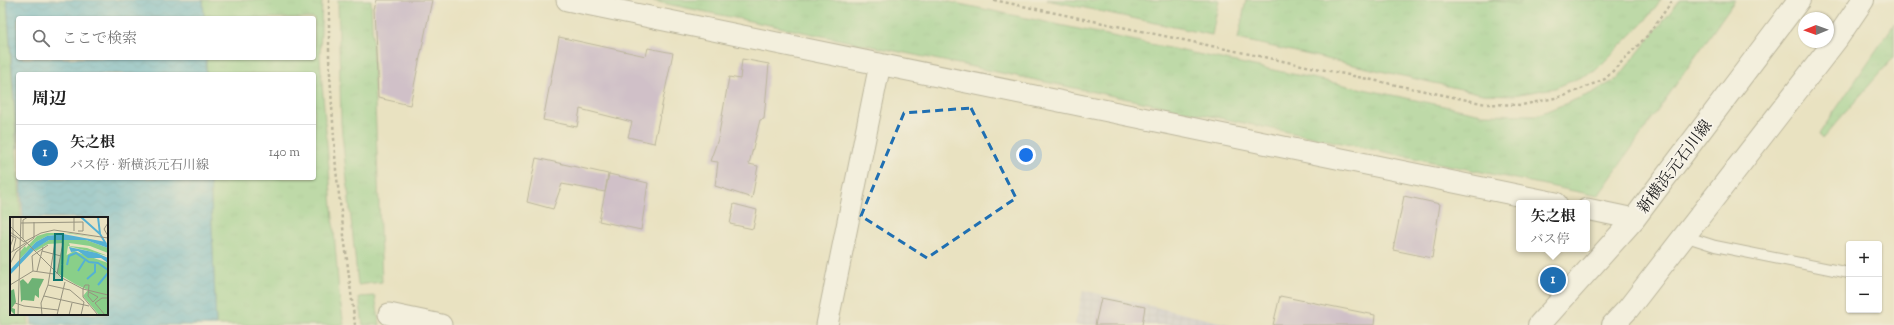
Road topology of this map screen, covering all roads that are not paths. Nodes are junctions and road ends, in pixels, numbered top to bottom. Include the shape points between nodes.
1 (567, 0) edge
2 (1799, 0) edge
3 (1862, 0) edge
4 (880, 64) junction
5 (1541, 200) edge
6 (1590, 210) edge
7 (1634, 219) junction
8 (1684, 236) junction
9 (1846, 272) edge
10 (389, 314) dead end
11 (1627, 317) edge
12 (441, 325) edge
13 (827, 325) edge
14 (1539, 325) edge
15 (1613, 325) edge

1 - 4 street
2 - 7 street, 新横浜元石川線
3 - 8 street via 1836,40
4 - 5 street
4 - 13 street
6 - 7 street
7 - 14 street, 新横浜元石川線
8 - 9 lane via 1715,246
8 - 11 street
10 - 12 street
11 - 15 street

